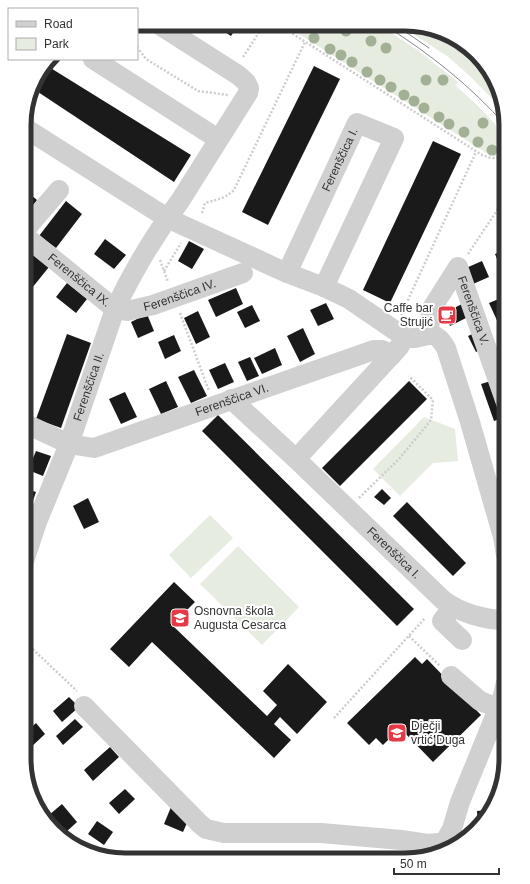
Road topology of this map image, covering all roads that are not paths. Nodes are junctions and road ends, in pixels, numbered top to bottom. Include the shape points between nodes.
1 (169, 31) edge
2 (95, 60) edge
3 (31, 132) edge
4 (218, 139) junction
5 (59, 190) dead end
6 (167, 218) junction
7 (31, 223) edge
8 (31, 241) edge
9 (287, 273) junction
10 (243, 274) dead end
11 (324, 287) junction
12 (115, 309) junction
13 (428, 335) junction
14 (406, 338) junction
15 (392, 355) junction
16 (499, 383) edge
17 (222, 402) junction
18 (31, 427) edge
19 (69, 444) junction
20 (296, 459) junction
21 (31, 520) edge
22 (499, 522) edge
23 (453, 607) junction
24 (499, 620) edge
25 (462, 640) dead end
26 (450, 676) road end
27 (499, 699) edge
28 (84, 706) road end
29 (499, 708) edge
30 (448, 842) edge
31 (442, 845) edge

1 - 4 street via 238,75 250,88
2 - 4 street
3 - 6 street
4 - 6 street
5 - 7 street
6 - 9 street
6 - 12 street, Ferenščica II.
8 - 12 street, Ferenščica IX.
9 - 11 street
9 - 11 street, Ferenščica I. via 357,123 394,138
10 - 12 street, Ferenščica IV. via 136,309
11 - 14 street via 349,299
12 - 19 street, Ferenščica II.
13 - 14 street via 414,339
13 - 16 street, Ferenščica V. via 432,308 458,267
13 - 22 street via 439,339 446,348
14 - 15 street
15 - 17 street, Ferenščica VI. via 382,350 374,350
15 - 20 street
17 - 19 street, Ferenščica VI. via 94,448
17 - 20 street, Ferenščica I.
18 - 19 street, Ferenščica VI.
19 - 21 street, Ferenščica II.
20 - 23 street, Ferenščica I.
23 - 24 street, Ferenščica I.
23 - 25 street via 442,621
26 - 27 street via 480,701
28 - 31 street via 206,829 224,833 321,834
29 - 30 street via 460,802

